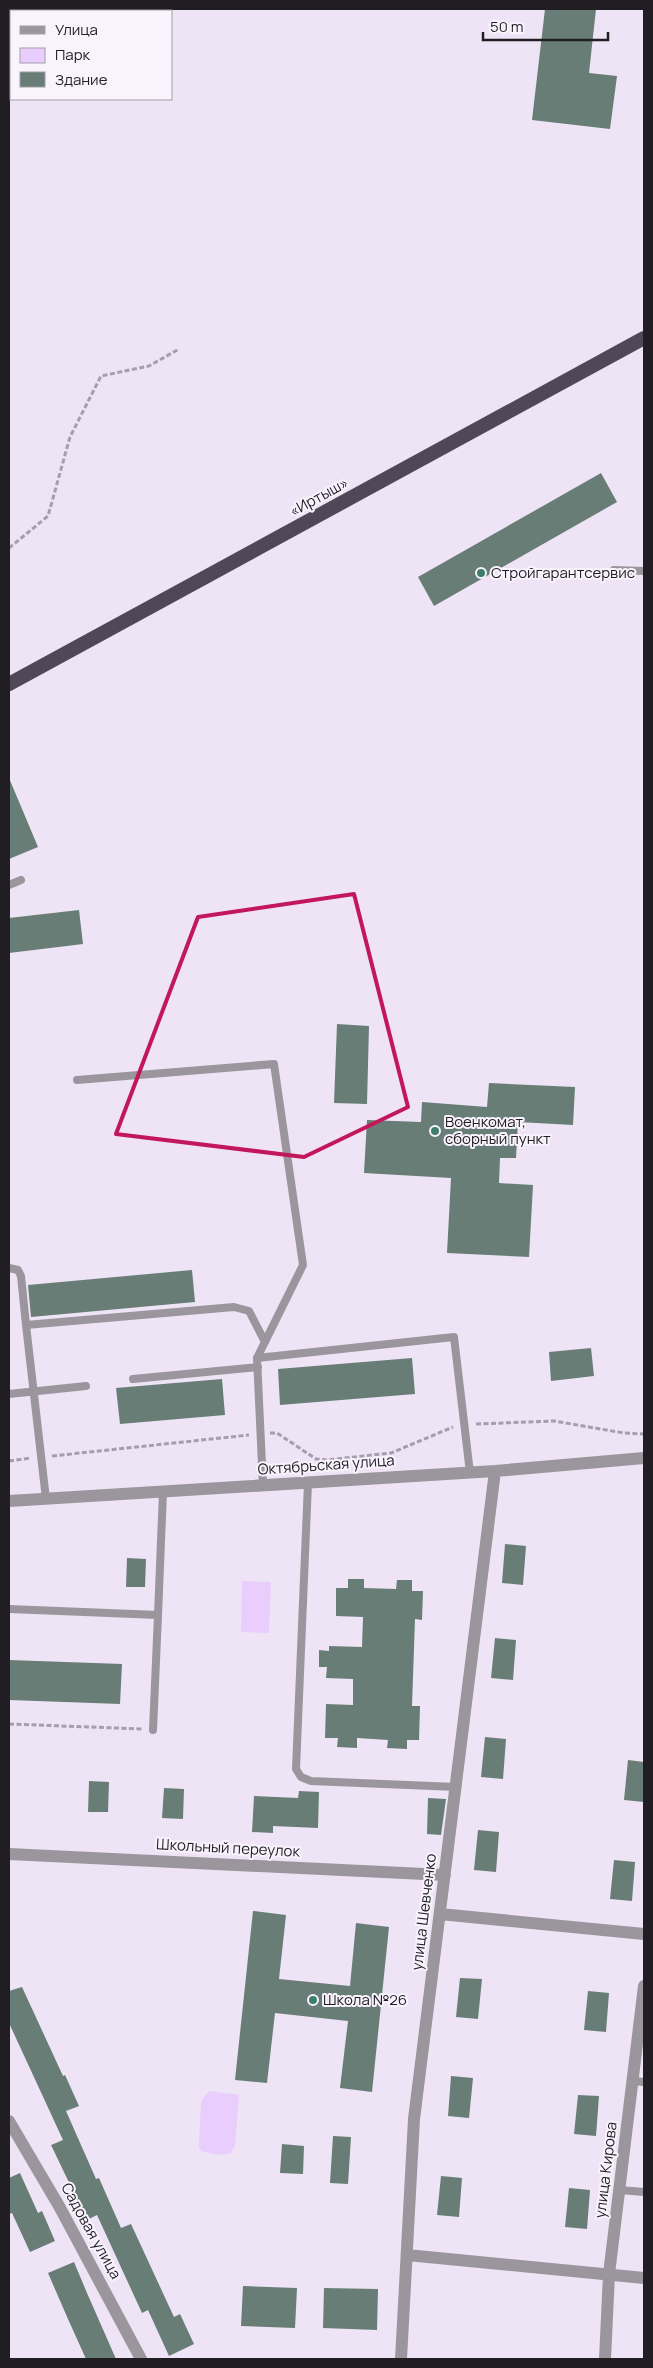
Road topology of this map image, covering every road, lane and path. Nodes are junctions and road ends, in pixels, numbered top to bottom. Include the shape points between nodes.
1 (644, 338) edge
2 (179, 349) dead end
3 (9, 548) edge
4 (614, 570) dead end
5 (644, 571) edge
6 (9, 684) edge
7 (21, 880) dead end
8 (9, 886) edge
9 (77, 1080) dead end
10 (9, 1268) edge
11 (26, 1325) junction
12 (265, 1342) junction
13 (257, 1358) junction
14 (258, 1367) junction
15 (133, 1380) dead end
16 (86, 1386) dead end
17 (33, 1392) junction
18 (9, 1394) edge
19 (465, 1425) junction
20 (261, 1434) junction
21 (644, 1434) edge
22 (41, 1457) junction
23 (644, 1458) edge
24 (9, 1461) edge
25 (495, 1471) junction
26 (470, 1473) junction
27 (308, 1483) junction
28 (263, 1486) junction
29 (163, 1492) junction
30 (46, 1499) junction
31 (9, 1501) edge
32 (9, 1609) edge
33 (158, 1614) junction
34 (9, 1724) edge
35 (153, 1730) joint
36 (456, 1787) junction
37 (9, 1854) edge
38 (445, 1875) junction
39 (440, 1914) junction
40 (644, 1934) edge
41 (644, 1986) edge
42 (641, 2040) edge
43 (638, 2081) edge
44 (9, 2121) edge
45 (620, 2190) junction
46 (644, 2192) edge
47 (407, 2255) junction
48 (609, 2274) junction
49 (644, 2278) edge
50 (141, 2359) edge
51 (401, 2359) edge
52 (605, 2359) edge

1 - 6 highway, «Иртыш»
2 - 3 path via 149,366 101,376 70,437 48,516
4 - 5 lane
7 - 8 lane
9 - 12 lane via 274,1064 302,1265
10 - 11 lane via 18,1270 21,1276
11 - 12 lane via 234,1307 249,1311
11 - 17 lane
12 - 13 lane
13 - 14 lane
13 - 19 lane via 454,1337
14 - 15 lane
14 - 20 lane
16 - 17 lane
17 - 18 lane
17 - 22 lane
19 - 20 path via 446,1428 391,1453 327,1460 316,1459 277,1433
19 - 21 path via 539,1420
19 - 26 lane
20 - 22 path
20 - 28 lane
22 - 24 path
22 - 30 lane
23 - 25 street, Октябрьская улица
25 - 26 street, Октябрьская улица
25 - 36 street, улица Шевченко
26 - 27 street, Октябрьская улица
27 - 28 street, Октябрьская улица
27 - 36 lane via 296,1769 301,1777 311,1782
28 - 29 street, Октябрьская улица
29 - 30 street, Октябрьская улица
29 - 33 lane
30 - 31 street, Октябрьская улица
32 - 33 lane
33 - 35 lane
34 - 35 path
36 - 38 street, улица Шевченко
37 - 38 street, Школьный переулок
38 - 39 street, улица Шевченко
39 - 40 street
39 - 47 street, улица Шевченко via 414,2119
41 - 42 street, улица Кирова
42 - 43 street, улица Кирова
43 - 45 street, улица Кирова
44 - 50 street, Садовая улица
45 - 46 lane
45 - 48 street, улица Кирова
47 - 48 street
47 - 51 street, улица Шевченко
48 - 49 street
48 - 52 street, улица Кирова

